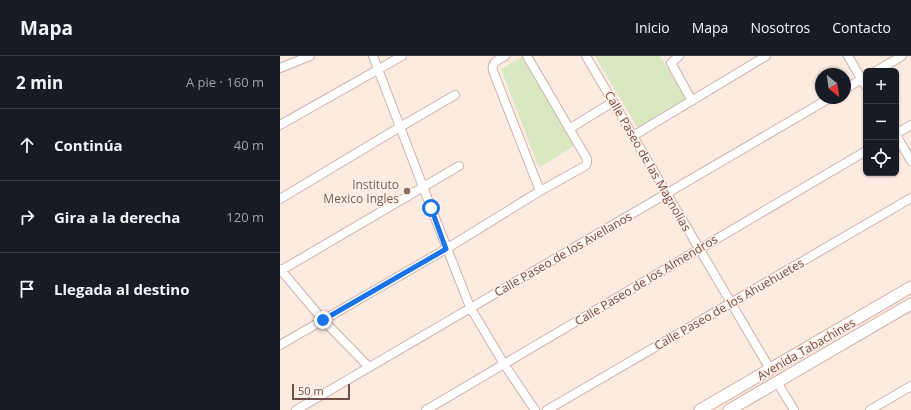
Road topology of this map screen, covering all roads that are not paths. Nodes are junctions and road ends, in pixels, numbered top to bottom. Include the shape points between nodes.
1 (310, 56) edge
2 (373, 56) edge
3 (402, 56) edge
4 (505, 56) edge
5 (527, 56) edge
6 (586, 56) edge
7 (679, 56) edge
8 (766, 56) edge
9 (848, 56) edge
10 (902, 56) edge
11 (280, 68) edge
12 (881, 68) edge
13 (377, 70) junction
14 (863, 78) edge
15 (863, 82) edge
16 (851, 87) edge
17 (455, 95) dead end
18 (692, 101) junction
19 (613, 102) junction
20 (820, 104) edge
21 (280, 125) edge
22 (911, 125) edge
23 (400, 127) junction
24 (569, 129) junction
25 (899, 133) edge
26 (633, 136) junction
27 (899, 140) edge
28 (863, 153) edge
29 (911, 161) edge
30 (459, 166) dead end
31 (423, 187) junction
32 (540, 191) junction
33 (666, 193) junction
34 (911, 198) edge
35 (280, 199) edge
36 (446, 249) junction
37 (699, 249) junction
38 (280, 270) edge
39 (911, 287) edge
40 (731, 303) junction
41 (911, 304) edge
42 (470, 307) junction
43 (323, 320) junction
44 (280, 345) edge
45 (504, 364) junction
46 (369, 367) junction
47 (770, 370) junction
48 (777, 382) junction
49 (911, 386) edge
50 (296, 410) edge
51 (426, 410) edge
52 (535, 410) edge
53 (547, 410) edge
54 (700, 410) edge
55 (729, 410) edge
56 (794, 410) edge
57 (870, 410) edge

1 - 11 street
2 - 13 street
3 - 13 street
4 - 32 street via 494,62 493,71
5 - 24 street
6 - 19 street, Calle Paseo de las Magnolias
7 - 18 street via 671,63
8 - 18 street
9 - 14 street
10 - 12 street
13 - 21 street
13 - 23 street
15 - 16 street
17 - 23 street
18 - 26 street
19 - 24 street
19 - 26 street, Calle Paseo de las Magnolias
20 - 33 street, Calle Paseo de los Avellanos
22 - 25 street
23 - 31 street
23 - 35 street
24 - 32 street via 587,163
26 - 33 street, Calle Paseo de las Magnolias
27 - 29 street
28 - 37 street, Calle Paseo de los Almendros
30 - 31 street
31 - 36 street
31 - 38 street
32 - 36 street
33 - 37 street, Calle Paseo de las Magnolias
33 - 42 street, Calle Paseo de los Avellanos
34 - 40 street, Calle Paseo de los Ahuehuetes
36 - 42 street
36 - 43 street
37 - 40 street, Calle Paseo de las Magnolias
37 - 45 street, Calle Paseo de los Almendros
38 - 43 street
39 - 47 street, Avenida Tabachines
40 - 47 street, Calle Paseo de las Magnolias
40 - 53 street, Calle Paseo de los Ahuehuetes
41 - 48 street, Avenida Tabachines
42 - 45 street
42 - 46 street, Calle Paseo de los Avellanos
43 - 44 street
43 - 46 street
45 - 51 street, Calle Paseo de los Almendros
45 - 52 street
46 - 50 street, Calle Paseo de los Avellanos
47 - 54 street, Avenida Tabachines
48 - 55 street, Avenida Tabachines
48 - 56 street
49 - 57 street

